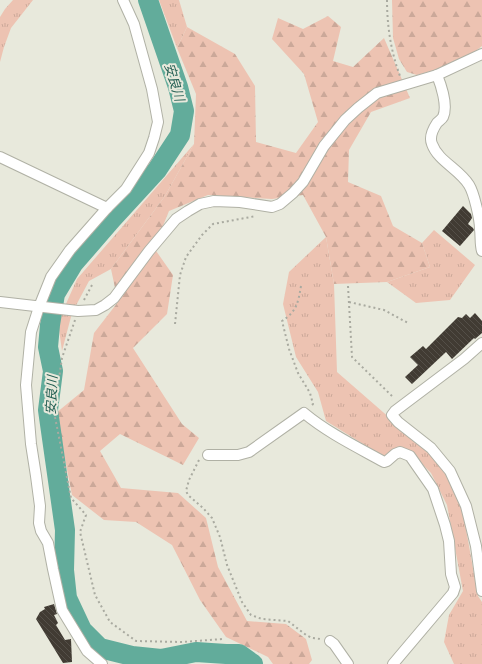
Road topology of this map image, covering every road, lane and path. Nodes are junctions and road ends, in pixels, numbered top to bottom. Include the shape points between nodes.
1 (124, 0) edge
2 (387, 0) edge
3 (482, 54) edge
4 (437, 75) junction
5 (403, 85) junction
6 (0, 157) edge
7 (107, 208) junction
8 (257, 215) dead end
9 (482, 251) edge
10 (92, 285) dead end
11 (301, 286) dead end
12 (348, 286) dead end
13 (0, 302) edge
14 (349, 302) junction
15 (38, 307) junction
16 (78, 311) junction
17 (408, 323) dead end
18 (175, 324) dead end
19 (482, 343) edge
20 (403, 406) junction
21 (304, 413) junction
22 (208, 455) joint
23 (482, 591) edge
24 (222, 639) dead end
25 (330, 640) joint
26 (102, 664) edge
27 (348, 664) edge
28 (393, 664) edge

1 - 7 street via 134,24 152,89 158,122 149,152 142,164 126,189
2 - 5 path via 390,40
3 - 4 street
4 - 5 street
4 - 9 street via 442,88 444,110 443,117 433,130 431,142 437,153 469,186 480,227
5 - 16 street via 377,93 345,120 324,146 303,182 280,204 272,207 214,201 200,204 176,219 114,298 96,310
6 - 7 street
7 - 15 street via 70,250 51,277
8 - 18 path via 213,224 202,235 186,257 180,275
10 - 16 path
11 - 21 path via 295,310 282,321 289,349 313,404
12 - 14 path
13 - 15 street
14 - 17 path via 384,310
14 - 20 path via 352,357
15 - 16 street
15 - 26 street via 31,332 26,385 40,506 39,523 48,542 62,610 87,651
16 - 24 path via 62,358 54,412 71,498 86,515 80,532 95,595 110,622 136,641 182,642
19 - 20 street
20 - 23 street via 392,416 431,448 450,471 466,506 476,546
21 - 22 street via 249,452 238,456
21 - 28 street via 313,421 384,462 400,452 410,456 433,489 449,541 451,574 455,587 453,594
22 - 25 path via 200,457 186,491 212,518 242,602 251,615 262,619 288,621 312,638
25 - 27 street

